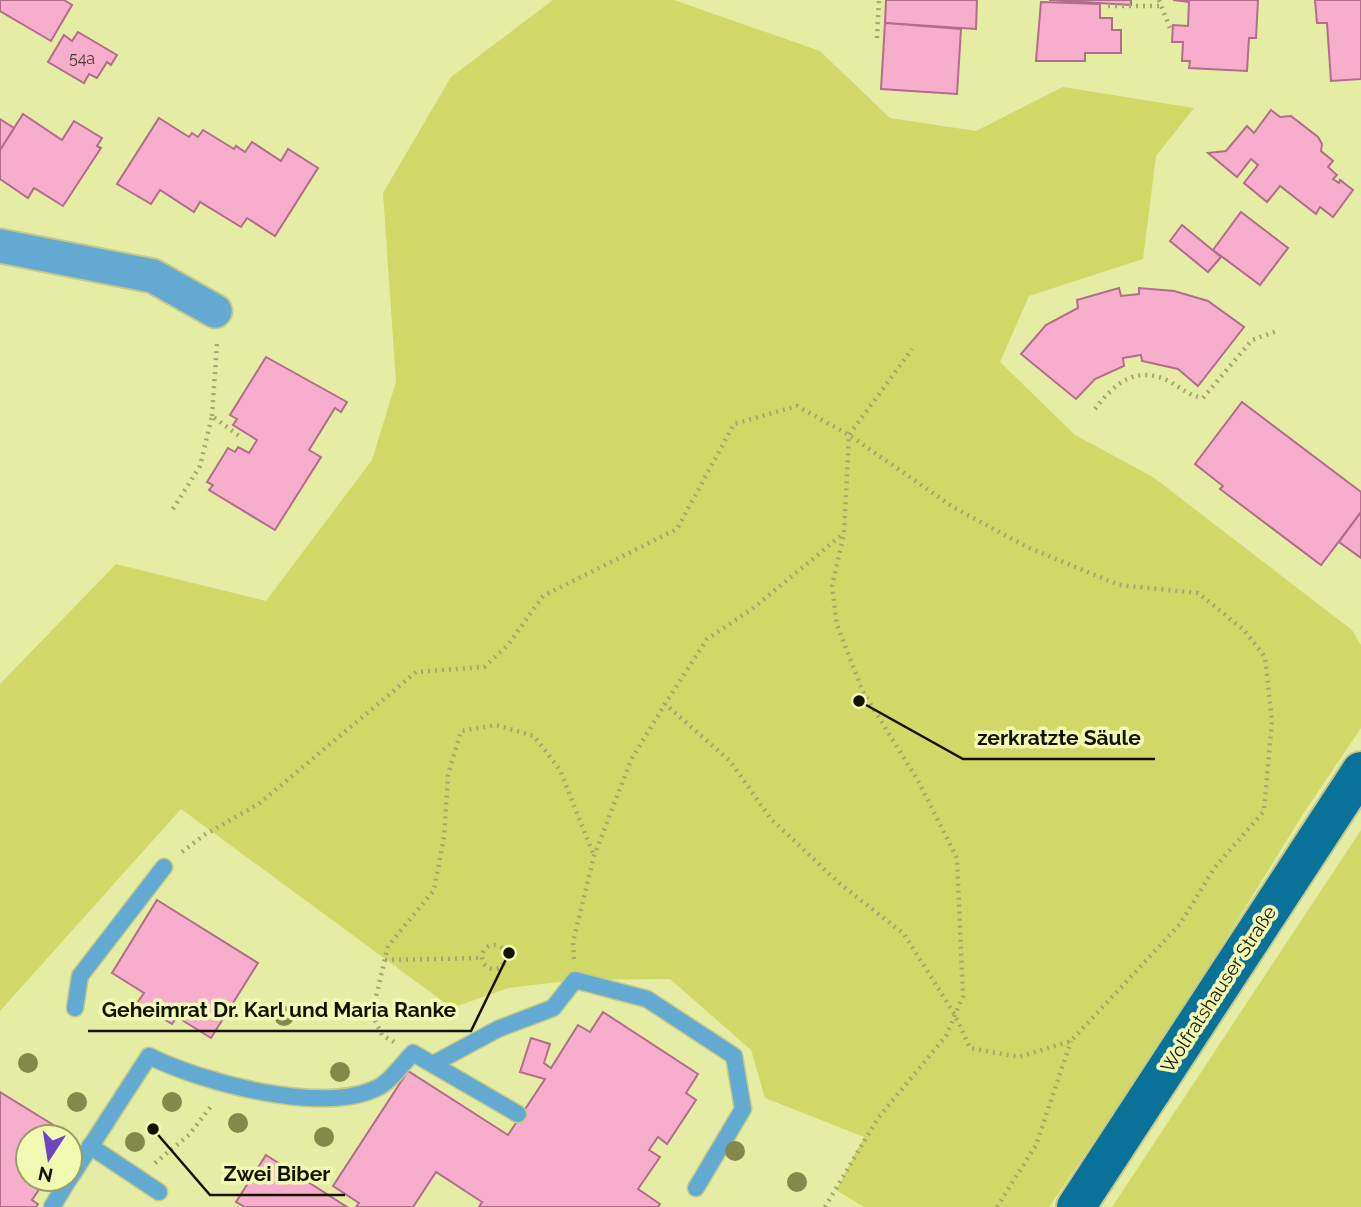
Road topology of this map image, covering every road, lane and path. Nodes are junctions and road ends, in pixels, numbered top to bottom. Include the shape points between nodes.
1 (879, 0) edge
2 (1159, 3) edge
3 (1108, 6) dead end
4 (1170, 28) dead end
5 (877, 38) dead end
6 (0, 246) edge
7 (215, 311) joint
8 (1277, 331) dead end
9 (912, 349) dead end
10 (1095, 409) dead end
11 (212, 416) junction
12 (849, 435) junction
13 (242, 438) dead end
14 (173, 509) dead end
15 (844, 534) junction
16 (665, 704) junction
17 (1361, 771) edge
18 (594, 856) junction
19 (164, 867) joint
20 (482, 958) junction
21 (385, 960) junction
22 (575, 980) junction
23 (75, 1008) dead end
24 (955, 1016) junction
25 (1071, 1041) junction
26 (413, 1052) junction
27 (433, 1064) junction
28 (228, 1084) junction
29 (517, 1114) dead end
30 (90, 1146) junction
31 (84, 1156) edge
32 (125, 1170) junction
33 (696, 1188) dead end
34 (159, 1192) dead end
35 (825, 1207) edge
36 (997, 1207) edge
37 (1076, 1207) edge

1 - 5 path
2 - 3 path
2 - 4 path
6 - 7 street via 153,276
7 - 11 path via 218,362
8 - 10 path via 1252,340 1203,398 1190,396 1150,373 1129,376 1113,386
9 - 12 path
11 - 13 path
11 - 14 path via 200,466
12 - 15 path
12 - 19 path via 797,406 734,424 677,529 543,596 508,645 484,667 416,673 260,803 204,835
12 - 25 path via 953,507 1027,547 1119,584 1198,593 1244,630 1265,657 1272,721 1264,811 1215,867 1180,924
15 - 16 path via 752,609 707,639
15 - 24 path via 832,586 837,625 863,692 917,779 957,858 963,996
16 - 18 path via 631,760
16 - 24 path via 730,761 771,819 839,883 904,934
17 - 37 main road, Wolfratshauser Straße
18 - 21 path via 560,770 534,736 496,724 461,731 448,775 444,837 434,890 388,946
18 - 22 path via 573,942
19 - 23 lane via 80,976
20 - 20 path via 491,945 502,947 507,954 496,969 485,965
20 - 21 path
21 - 26 path via 372,1014 382,1035
22 - 27 lane via 553,1007 498,1029
22 - 33 lane via 647,999 734,1056 743,1109
24 - 25 path via 970,1048 1019,1057
24 - 35 path via 946,1036 878,1118
25 - 36 path via 1035,1145
26 - 27 lane
26 - 28 lane via 381,1086 350,1097 299,1097
27 - 29 lane
28 - 30 lane via 177,1070 149,1056
28 - 32 path via 171,1153 149,1167
30 - 31 lane
30 - 32 lane
32 - 34 lane

